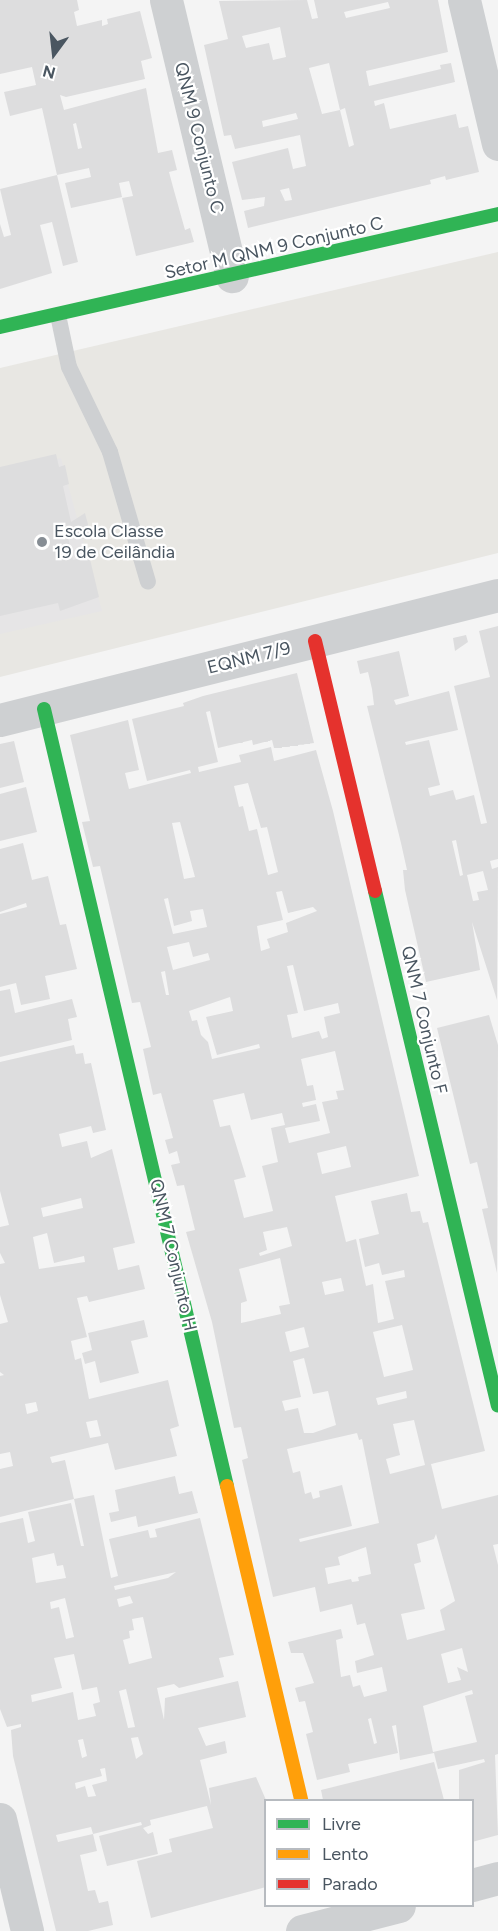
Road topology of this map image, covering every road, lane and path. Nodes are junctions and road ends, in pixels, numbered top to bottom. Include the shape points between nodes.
1 (166, 0) edge
2 (464, 0) edge
3 (498, 144) edge
4 (498, 214) edge
5 (232, 276) junction
6 (58, 315) junction
7 (0, 327) edge
8 (148, 582) dead end
9 (498, 595) edge
10 (315, 641) junction
11 (44, 709) junction
12 (0, 720) edge
13 (498, 1407) edge
14 (301, 1799) edge
15 (0, 1819) edge
16 (498, 1878) edge
17 (474, 1884) edge
18 (390, 1907) edge
19 (322, 1923) edge
20 (27, 1931) edge

1 - 5 street, QNM 9 Conjunto C
2 - 3 street
4 - 5 street, Setor M QNM 9 Conjunto C
5 - 6 street, Setor M QNM 9 Conjunto C
6 - 7 street, Setor M QNM 9 Conjunto C
6 - 8 lane via 69,367 110,452
9 - 10 street, EQNM 7/9
10 - 11 street, EQNM 7/9
10 - 13 street, QNM 7 Conjunto F
11 - 12 street, EQNM 7/9
11 - 14 street, QNM 7 Conjunto H
15 - 20 street
16 - 17 street
18 - 19 street

